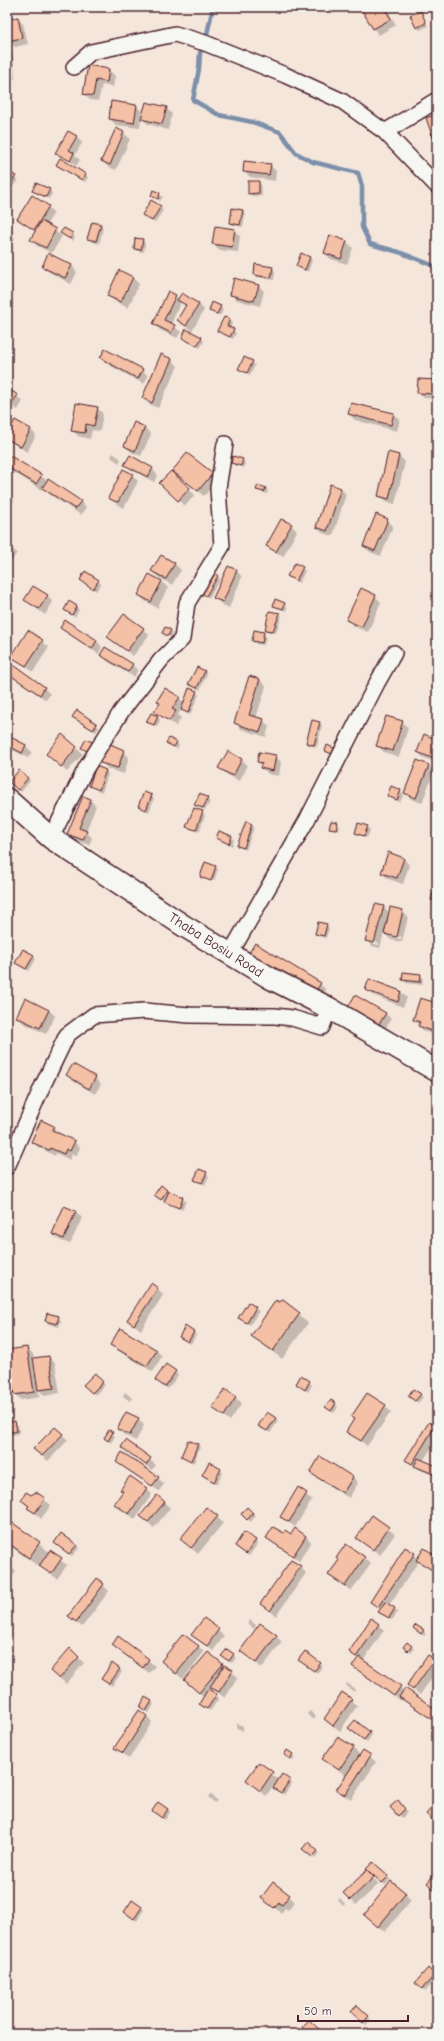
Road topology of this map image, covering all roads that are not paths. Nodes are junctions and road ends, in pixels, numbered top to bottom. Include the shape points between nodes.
1 (74, 67) dead end
2 (437, 100) edge
3 (385, 132) junction
4 (437, 186) edge
5 (225, 444) dead end
6 (394, 653) dead end
7 (7, 799) edge
8 (51, 838) junction
9 (230, 954) junction
10 (329, 1008) junction
11 (437, 1071) edge
12 (7, 1167) edge

1 - 3 street via 91,52 175,34 205,43 285,75 342,101
2 - 3 street
3 - 4 street
5 - 8 street via 218,488 222,546 187,603 182,639 142,683 113,724 86,768
6 - 9 street via 307,820
7 - 8 street, Thaba Bosiu Road
8 - 9 street, Thaba Bosiu Road
9 - 10 street, Thaba Bosiu Road
10 - 11 street, Thaba Bosiu Road
10 - 12 street via 322,1027 275,1016 189,1015 144,1011 94,1015 67,1035

